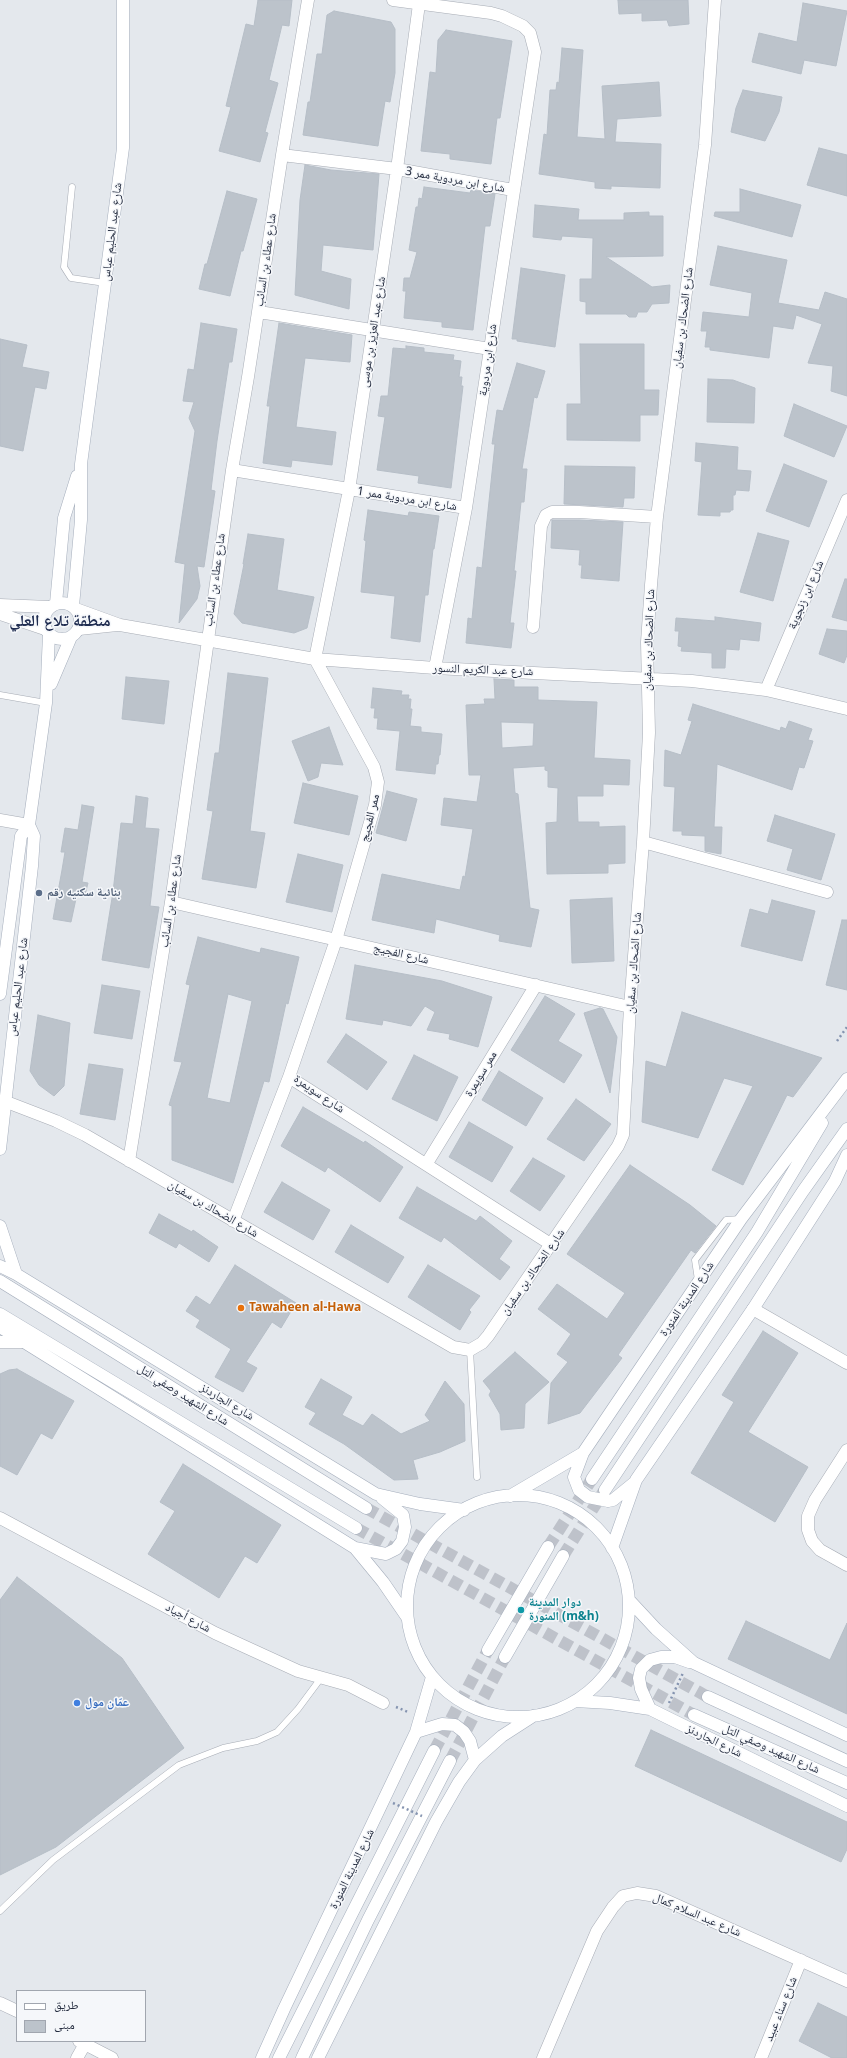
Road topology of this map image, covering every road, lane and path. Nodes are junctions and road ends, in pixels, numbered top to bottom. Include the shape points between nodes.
1 (123, 0) edge
2 (308, 0) edge
3 (393, 0) edge
4 (716, 0) edge
5 (419, 4) junction
6 (470, 5) edge
7 (282, 155) junction
8 (397, 170) junction
9 (72, 187) dead end
10 (513, 190) junction
11 (106, 283) junction
12 (259, 312) junction
13 (373, 329) junction
14 (490, 349) junction
15 (81, 464) junction
16 (232, 470) junction
17 (349, 490) junction
18 (847, 500) edge
19 (466, 508) junction
20 (657, 517) junction
21 (0, 604) edge
22 (53, 605) junction
23 (74, 608) junction
24 (0, 614) edge
25 (120, 625) junction
26 (533, 627) dead end
27 (47, 631) junction
28 (75, 633) junction
29 (206, 641) junction
30 (315, 659) junction
31 (435, 668) junction
32 (647, 677) junction
33 (766, 690) junction
34 (0, 695) edge
35 (47, 697) junction
36 (847, 710) edge
37 (0, 820) edge
38 (29, 825) junction
39 (643, 842) junction
40 (827, 892) dead end
41 (172, 902) junction
42 (336, 940) junction
43 (536, 985) junction
44 (0, 994) edge
45 (630, 1007) junction
46 (847, 1027) edge
47 (837, 1042) dead end
48 (289, 1077) junction
49 (847, 1080) edge
50 (4, 1101) junction
51 (847, 1129) edge
52 (0, 1150) edge
53 (847, 1155) edge
54 (129, 1161) junction
55 (427, 1163) junction
56 (233, 1221) junction
57 (0, 1226) edge
58 (552, 1245) junction
59 (0, 1266) edge
60 (16, 1274) junction
61 (0, 1281) edge
62 (753, 1308) junction
63 (0, 1314) edge
64 (0, 1327) edge
65 (0, 1342) edge
66 (24, 1342) junction
67 (470, 1350) junction
68 (847, 1363) edge
69 (847, 1450) edge
70 (583, 1453) junction
71 (477, 1477) dead end
72 (592, 1479) tunnel mouth
73 (636, 1480) junction
74 (605, 1490) tunnel mouth
75 (376, 1494) junction
76 (509, 1496) junction
77 (366, 1508) tunnel mouth
78 (464, 1510) junction
79 (0, 1518) edge
80 (356, 1528) tunnel mouth
81 (548, 1546) tunnel mouth
82 (355, 1548) junction
83 (612, 1548) junction
84 (563, 1556) tunnel mouth
85 (847, 1565) edge
86 (629, 1600) junction
87 (407, 1618) junction
88 (488, 1650) tunnel mouth
89 (505, 1657) tunnel mouth
90 (691, 1662) junction
91 (432, 1677) junction
92 (320, 1678) junction
93 (708, 1697) tunnel mouth
94 (574, 1701) junction
95 (383, 1703) joint
96 (650, 1709) junction
97 (694, 1715) tunnel mouth
98 (422, 1716) junction
99 (533, 1716) junction
100 (663, 1716) junction
101 (416, 1732) junction
102 (847, 1736) edge
103 (434, 1751) tunnel mouth
104 (475, 1760) junction
105 (847, 1761) edge
106 (450, 1762) tunnel mouth
107 (847, 1783) edge
108 (393, 1803) dead end
109 (847, 1806) edge
110 (422, 1816) dead end
111 (0, 1910) edge
112 (801, 1960) junction
113 (847, 1981) edge
114 (0, 2003) edge
115 (16, 2011) edge
116 (82, 2043) edge
117 (77, 2058) edge
118 (112, 2058) edge
119 (262, 2058) edge
120 (279, 2058) edge
121 (302, 2058) edge
122 (318, 2058) edge
123 (544, 2058) edge
124 (761, 2058) edge

1 - 11 street, شارع عبد الحليم عباس via 123,148
2 - 7 street, شارع عطاء بن السائب
3 - 5 street
4 - 20 street, شارع الضحاك بن سفيان via 705,145
5 - 6 street
5 - 8 street, شارع عبد العزيز بن موسى
6 - 10 street, شارع ابن مردوية via 523,26 533,38 535,52
7 - 8 street, شارع ابن مردوية ممر 3
7 - 12 street, شارع عطاء بن السائب
8 - 10 street, شارع ابن مردوية ممر 3
8 - 13 street, شارع عبد العزيز بن موسى
9 - 11 lane via 64,267 71,278
10 - 14 street, شارع ابن مردوية
11 - 15 street, شارع عبد الحليم عباس
12 - 13 street
12 - 16 street, شارع عطاء بن السائب
13 - 14 street
13 - 17 street, شارع عبد العزيز بن موسى
14 - 19 street, شارع ابن مردوية
15 - 22 street, شارع عبد الحليم عباس via 64,518
15 - 23 street, شارع عبد الحليم عباس via 81,520
16 - 17 street, شارع ابن مردوية ممر 1
16 - 29 street, شارع عطاء بن السائب
17 - 19 street, شارع ابن مردوية ممر 1
17 - 30 street, شارع عبد العزيز بن موسى
18 - 33 street, شارع ابن زنجوية
19 - 31 street, شارع ابن مردوية
20 - 26 street via 579,512 552,512 546,515 541,526
20 - 32 street, شارع الضحاك بن سفيان via 647,642
21 - 22 street
22 - 23 street via 68,603
22 - 27 street via 44,617
23 - 25 street, شارع عبد الكريم النسور
23 - 28 street via 80,619
24 - 27 street
25 - 28 street, شارع عبد الكريم النسور
25 - 29 street, شارع عبد الكريم النسور
27 - 28 street via 59,639
27 - 35 street, شارع عبد الحليم عباس
28 - 35 street, شارع عبد الحليم عباس
29 - 30 street, شارع عبد الكريم النسور
29 - 41 street, شارع عطاء بن السائب
30 - 31 street, شارع عبد الكريم النسور
30 - 42 street, ممر الفجيج via 374,767 378,782 375,805
31 - 32 street, شارع عبد الكريم النسور
32 - 33 street, شارع عبد الكريم النسور
32 - 39 street, شارع الضحاك بن سفيان via 649,733
33 - 36 street, شارع عبد الكريم النسور
34 - 35 lane
35 - 38 street, شارع عبد الحليم عباس
37 - 38 street
38 - 44 street, شارع عبد الحليم عباس via 21,836
38 - 50 street, شارع عبد الحليم عباس via 34,836 32,866
39 - 40 street
39 - 45 street, شارع الضحاك بن سفيان
41 - 42 street, شارع الفجيج
41 - 54 street, شارع عطاء بن السائب
42 - 43 street, شارع الفجيج
42 - 48 street, شارع سويمرة
43 - 45 street, شارع الفجيج
43 - 55 street, ممر سويمرة
45 - 58 street, شارع الضحاك بن سفيان via 623,1135
46 - 47 path
48 - 55 street, شارع سويمرة
48 - 56 street
49 - 70 street, شارع المدينة المنورة via 741,1219
49 - 72 street, شارع المدينة المنورة via 757,1232
50 - 52 street, شارع عبد الحليم عباس
50 - 54 street, شارع الضحاك بن سفيان via 56,1121
51 - 74 street via 803,1191
53 - 62 street via 835,1181
54 - 56 street, شارع الضحاك بن سفيان
55 - 58 street, شارع سويمرة
56 - 67 street, شارع الضحاك بن سفيان via 453,1347
57 - 60 street
58 - 67 street, شارع الضحاك بن سفيان via 488,1336
59 - 60 street, شارع الجاردنز
60 - 75 street, شارع الجاردنز
61 - 77 street, شارع الشهيد وصفي التل
62 - 68 street
62 - 73 street
63 - 80 street, شارع الشهيد وصفي التل
64 - 66 street
65 - 66 street
66 - 82 street
67 - 71 lane
69 - 85 street via 815,1500 808,1516 808,1530 812,1541 820,1550
70 - 73 street via 574,1477 579,1490 588,1497 613,1500
70 - 76 street, شارع المدينة المنورة
73 - 83 street
75 - 78 street, شارع الجاردنز
75 - 82 street via 403,1515 405,1528 402,1541 396,1549 386,1554
76 - 78 street via 486,1500
76 - 83 street via 539,1498 568,1508 593,1525
78 - 87 street via 438,1529 419,1555 409,1586
79 - 92 street, شارع أجياد via 215,1633 298,1671
81 - 88 street
82 - 87 street via 383,1582
83 - 86 street via 624,1573
84 - 89 street
86 - 90 street
86 - 94 street via 627,1624 621,1647 610,1668 594,1687
87 - 91 street via 415,1649
90 - 96 street via 661,1656 650,1660 641,1669 641,1689
90 - 100 path
90 - 102 street
91 - 98 street, شارع المدينة المنورة
91 - 99 street via 461,1701 478,1709 514,1717
92 - 95 street, شارع أجياد via 348,1685
92 - 111 lane via 298,1709 277,1732 257,1741 223,1748 179,1765 53,1860
93 - 105 street, شارع الشهيد وصفي التل
94 - 96 street, شارع الجاردنز
94 - 99 street
95 - 98 path
96 - 100 street, شارع الجاردنز
97 - 107 street, شارع الشهيد وصفي التل
98 - 101 street, شارع المدينة المنورة
99 - 104 street via 502,1736
100 - 109 street, شارع الجاردنز
101 - 104 street via 442,1724 455,1725 470,1741
101 - 119 street, شارع المدينة المنورة
103 - 120 street, شارع المدينة المنورة
104 - 122 street via 436,1822
106 - 121 street via 365,1927
108 - 110 path, bridge
112 - 113 street, شارع عبد السلام كمال
112 - 123 street, شارع عبد السلام كمال via 656,1896 623,1896 597,1931
112 - 124 street, شارع سناء عبيد
114 - 115 street
116 - 117 street
116 - 118 street

